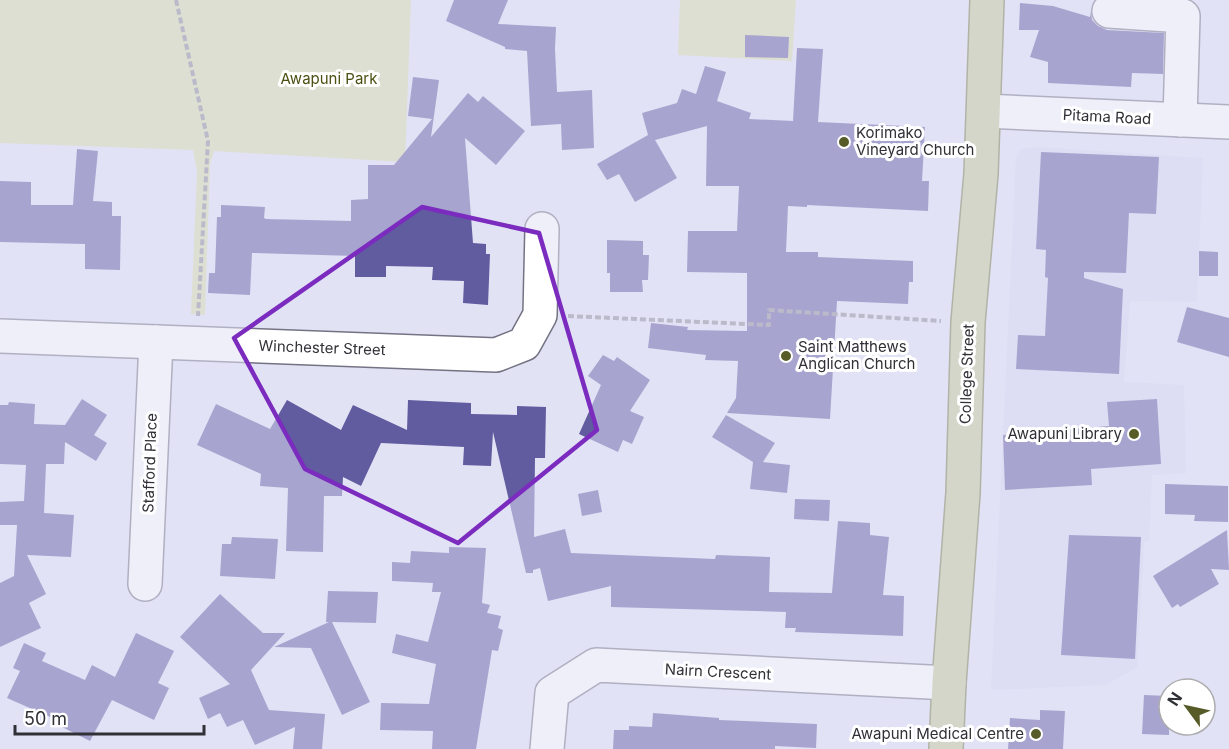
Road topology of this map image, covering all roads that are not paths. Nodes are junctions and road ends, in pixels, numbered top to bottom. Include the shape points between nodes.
1 (987, 0) edge
2 (1109, 11) dead end
3 (984, 111) junction
4 (1180, 120) junction
5 (1229, 122) edge
6 (542, 230) dead end
7 (0, 336) edge
8 (156, 342) junction
9 (145, 584) dead end
10 (949, 683) junction
11 (547, 749) edge
12 (946, 749) edge

1 - 3 main road, College Street
2 - 4 street via 1183,16
3 - 4 street, Pitama Road
3 - 10 main road, College Street via 968,322 963,493
4 - 5 street, Pitama Road
6 - 8 street, Winchester Street via 540,315 524,344 496,355
7 - 8 street, Winchester Street
8 - 9 street, Stafford Place
10 - 11 street, Nairn Crescent via 596,665 552,693
10 - 12 main road, College Street

